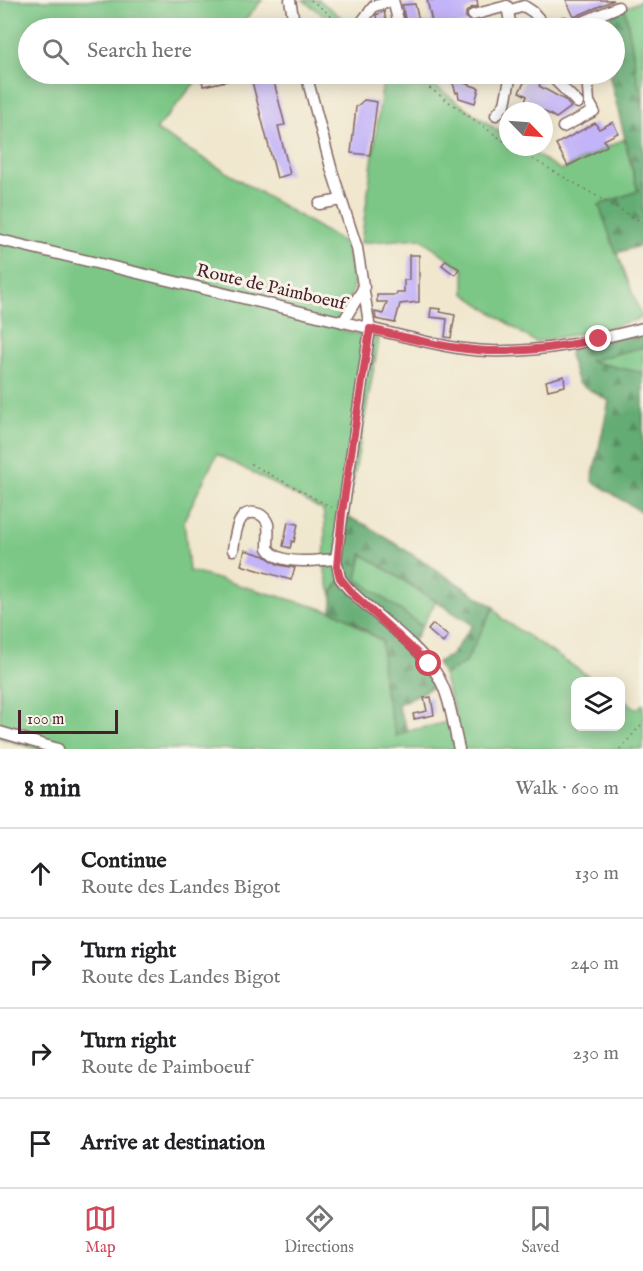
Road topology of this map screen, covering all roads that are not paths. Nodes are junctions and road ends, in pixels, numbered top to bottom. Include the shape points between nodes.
1 (290, 0) edge
2 (386, 0) edge
3 (393, 0) edge
4 (520, 4) edge
5 (507, 6) edge
6 (618, 7) dead end
7 (473, 15) dead end
8 (293, 18) edge
9 (365, 18) edge
10 (398, 18) edge
11 (538, 18) edge
12 (592, 18) edge
13 (304, 84) edge
14 (509, 84) edge
15 (559, 84) edge
16 (588, 84) edge
17 (578, 103) dead end
18 (495, 115) dead end
19 (563, 127) dead end
20 (341, 200) junction
21 (319, 204) dead end
22 (0, 240) edge
23 (364, 286) junction
24 (343, 322) junction
25 (643, 328) edge
26 (370, 329) junction
27 (233, 550) dead end
28 (336, 559) junction
29 (0, 732) edge
30 (58, 749) edge
31 (459, 749) edge

1 - 8 street
2 - 9 street via 387,3 374,6
3 - 10 street
4 - 5 street
4 - 11 street
5 - 7 street
6 - 12 street
13 - 20 street
14 - 18 street via 505,104
15 - 17 street
16 - 19 street via 594,111
20 - 21 street
20 - 23 street via 357,248
22 - 24 street, Route de Paimboeuf
23 - 24 street
23 - 26 street
24 - 26 street, Route de Paimboeuf
25 - 26 street, Route de Paimboeuf via 579,344 512,351 444,346
26 - 28 street
27 - 28 street via 235,532 250,512 266,519 268,548 276,556 309,562
28 - 31 street via 346,586 437,675
29 - 30 street

